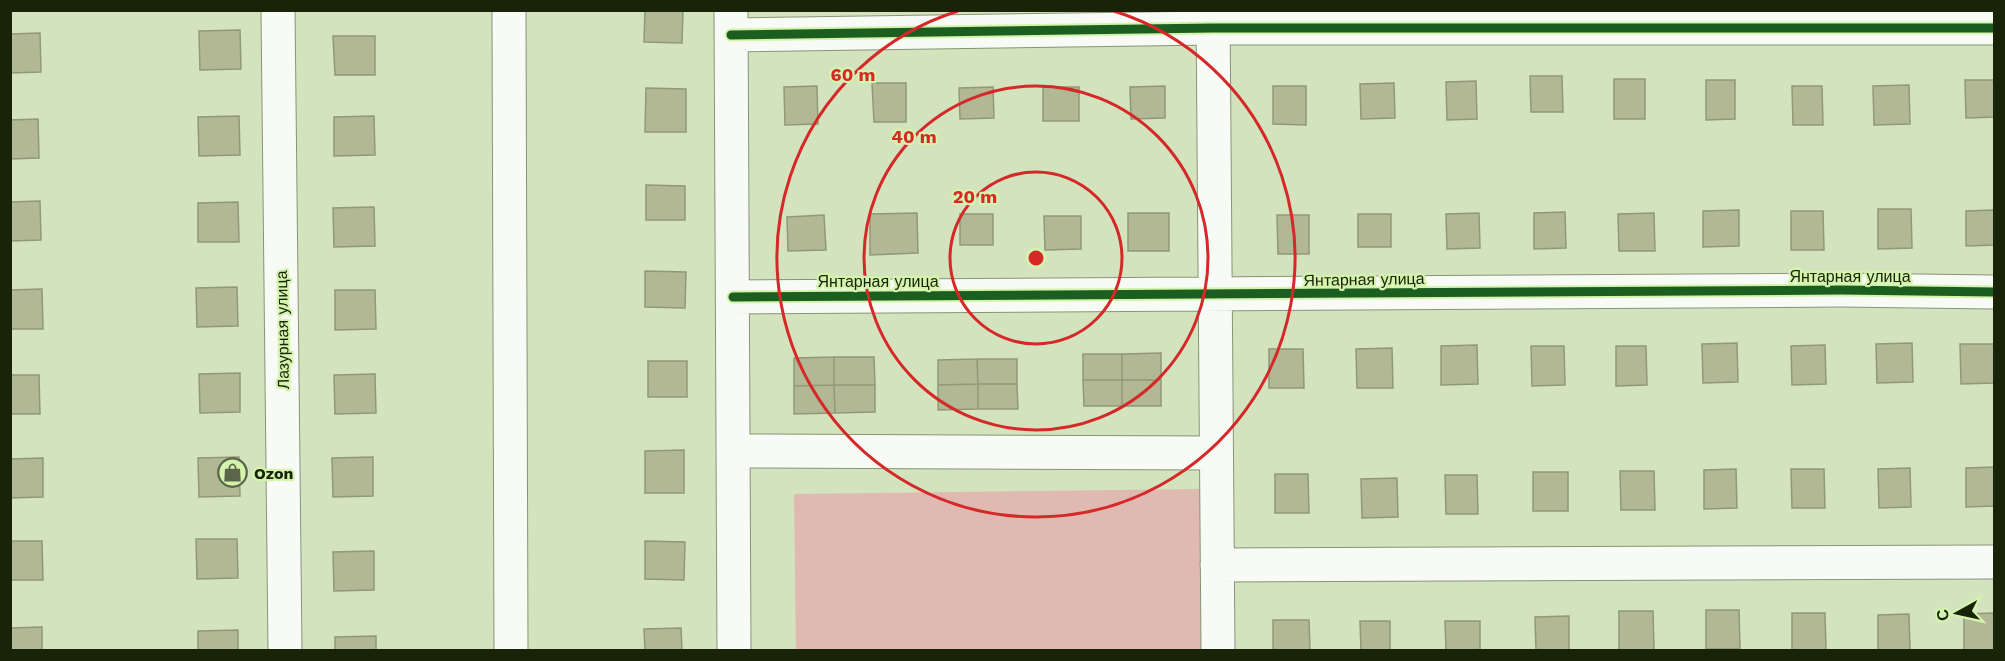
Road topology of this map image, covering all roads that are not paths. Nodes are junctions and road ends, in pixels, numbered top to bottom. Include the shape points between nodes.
1 (279, 10) edge
2 (508, 10) edge
3 (1213, 19) edge
4 (731, 23) edge
5 (1995, 28) edge
6 (1995, 292) edge
7 (1215, 296) junction
8 (733, 297) junction
9 (734, 451) junction
10 (1216, 453) junction
11 (1995, 562) edge
12 (1217, 564) junction
13 (285, 651) edge
14 (511, 651) edge
15 (734, 651) edge
16 (1218, 651) edge

1 - 13 street, Лазурная улица
2 - 14 street
3 - 4 street
3 - 5 street
3 - 7 street
4 - 8 street
6 - 7 street, Янтарная улица
7 - 8 street, Янтарная улица
7 - 10 street
8 - 9 street
9 - 10 street
9 - 15 street
10 - 12 street
11 - 12 street
12 - 16 street

